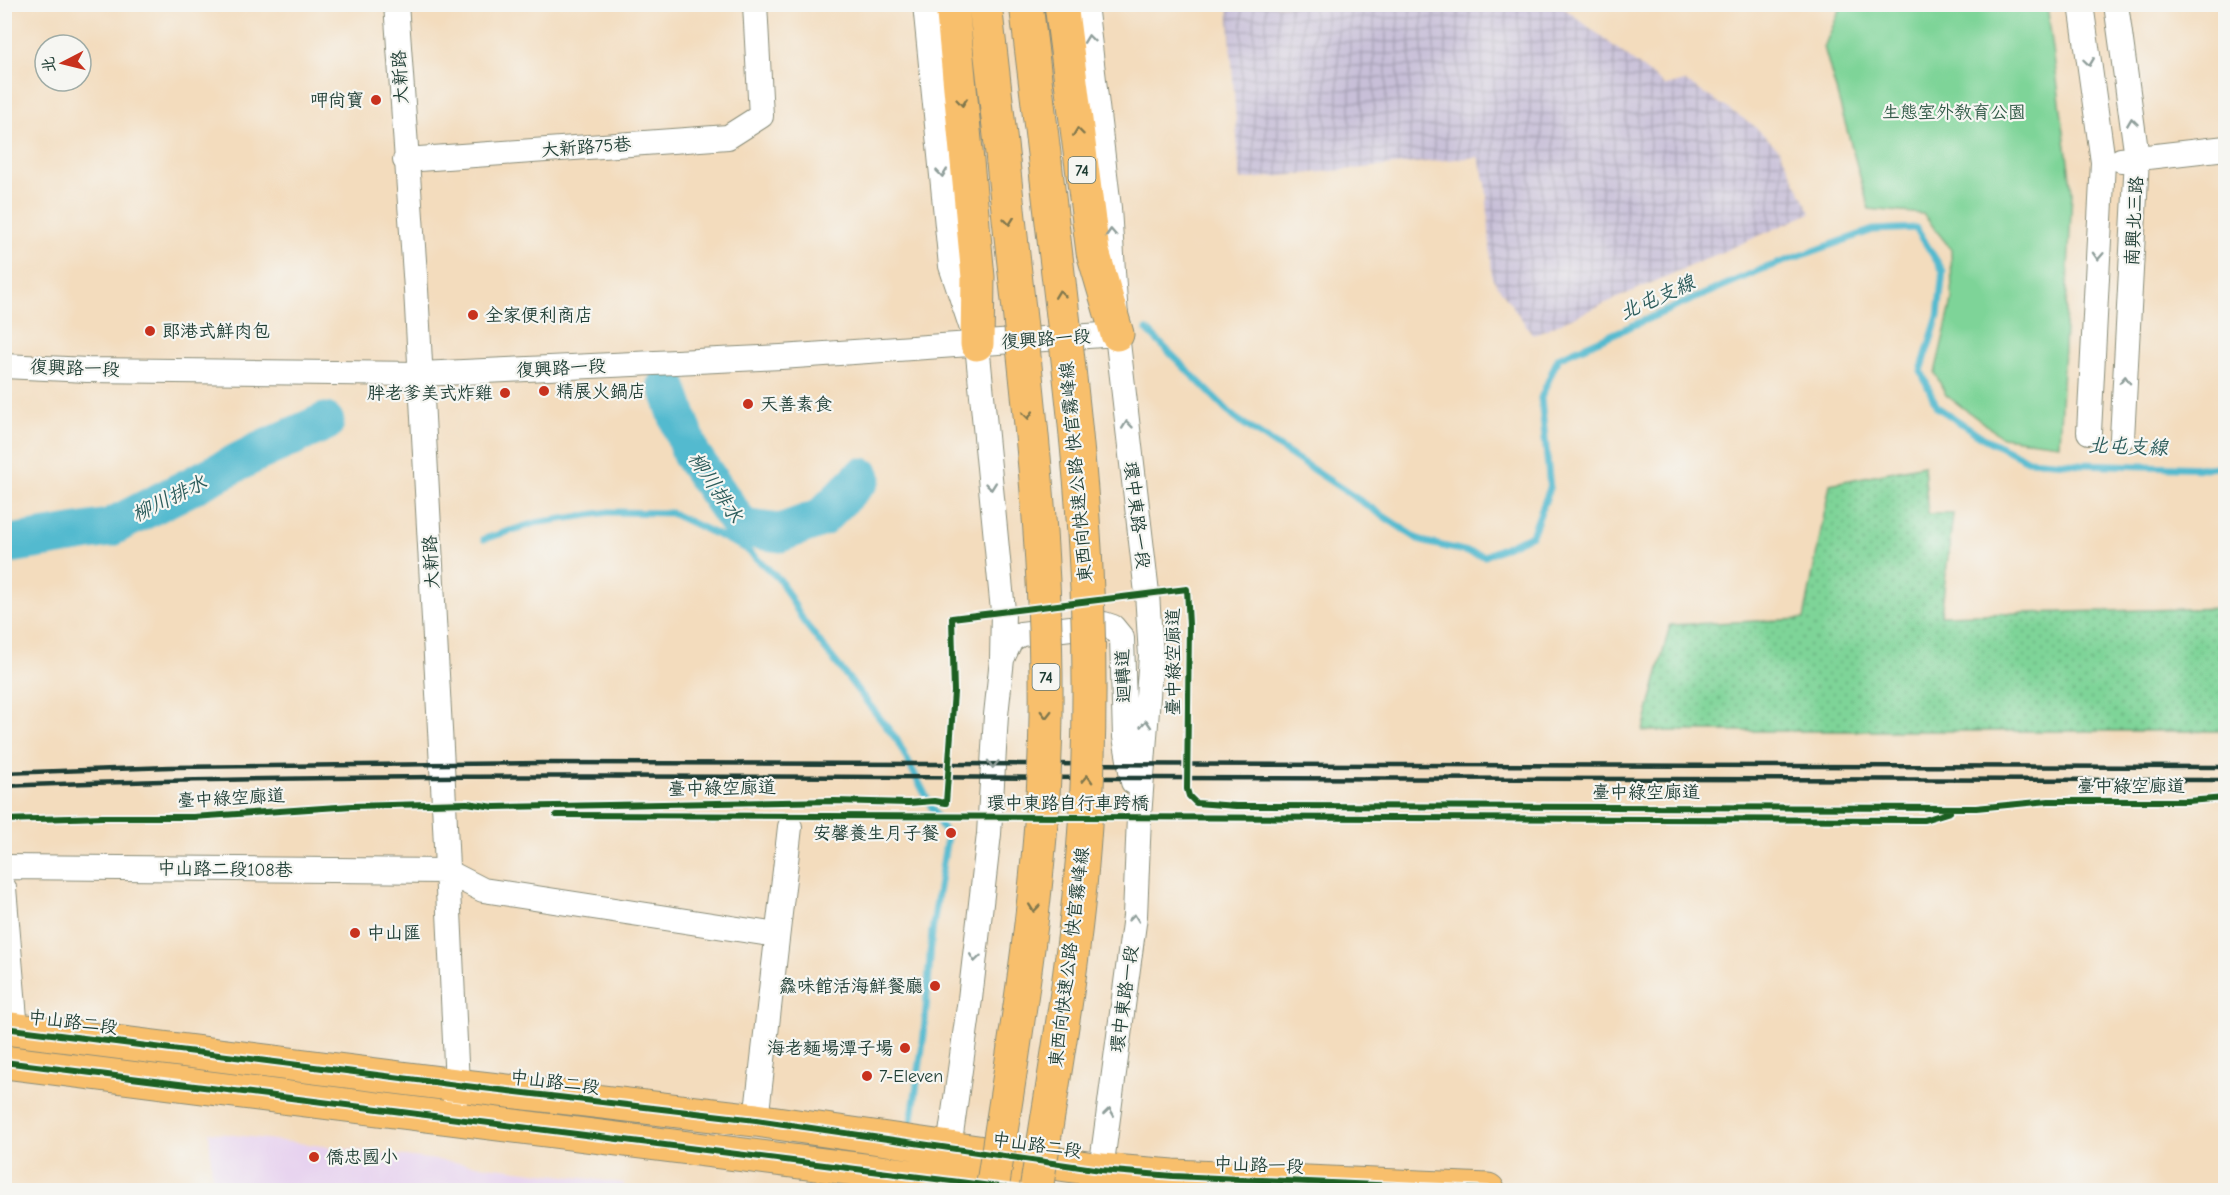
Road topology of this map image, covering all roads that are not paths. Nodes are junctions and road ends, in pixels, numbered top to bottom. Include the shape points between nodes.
1 (396, 4) edge
2 (755, 4) edge
3 (925, 4) edge
4 (952, 4) edge
5 (985, 4) edge
6 (1026, 4) edge
7 (1061, 4) edge
8 (1085, 4) edge
9 (2081, 4) edge
10 (2116, 4) edge
11 (2226, 148) edge
12 (2137, 158) junction
13 (405, 160) junction
14 (2103, 162) junction
15 (1117, 334) junction
16 (977, 344) junction
17 (4, 366) edge
18 (420, 374) junction
19 (2089, 432) dead end
20 (2122, 438) dead end
21 (1002, 659) junction
22 (1139, 817) junction
23 (790, 827) dead end
24 (4, 867) edge
25 (446, 871) junction
26 (4, 888) edge
27 (777, 935) junction
28 (10, 1029) edge
29 (4, 1062) edge
30 (457, 1085) junction
31 (454, 1119) junction
32 (756, 1120) junction
33 (949, 1148) junction
34 (1101, 1170) junction
35 (992, 1191) edge
36 (1023, 1191) edge
37 (1036, 1191) edge
38 (1488, 1191) edge

1 - 13 street, 大新路
2 - 13 street, 大新路75巷 via 761,116 728,137
3 -> 16 street via 951,266
4 -> 16 main road via 978,277
5 -> 35 main road, 74, bridge via 1042,548 1046,717 1041,830 1029,947
37 -> 6 main road, 東西向快速公路 快官霧峰線 / 74, bridge via 1073,952 1086,808 1088,706 1078,456
15 -> 7 main road, 74 via 1093,252
15 -> 8 street, 環中東路一段 via 1109,208
9 -> 14 street, 南興北三路
12 -> 10 street, 南興北三路
11 - 12 street
12 - 14 street
20 -> 12 street, 南興北三路
13 - 18 street, 大新路
14 -> 19 street, 南興北三路
15 - 16 street, 復興路一段
22 -> 15 street, 環中東路一段 via 1151,656
16 - 18 street, 復興路一段
16 -> 21 street via 1003,611
17 - 18 street, 復興路一段
18 - 25 street, 大新路
21 - 22 street, 迴轉道 via 1011,640 1021,634 1104,624 1118,632 1124,664 1125,737
21 -> 33 street via 989,834
34 -> 22 street, 環中東路一段 via 1135,916
23 - 27 street
24 - 25 street, 中山路二段108巷
25 - 27 street via 483,890
25 - 30 street, 大新路
26 - 28 street
27 - 32 street
28 - 30 main road, 中山路二段
29 - 31 main road
30 - 31 street, 大新路
30 - 32 main road, 中山路二段
31 - 36 main road
32 - 33 main road, 中山路二段
33 - 34 main road, 中山路二段
34 - 38 main road, 中山路一段

